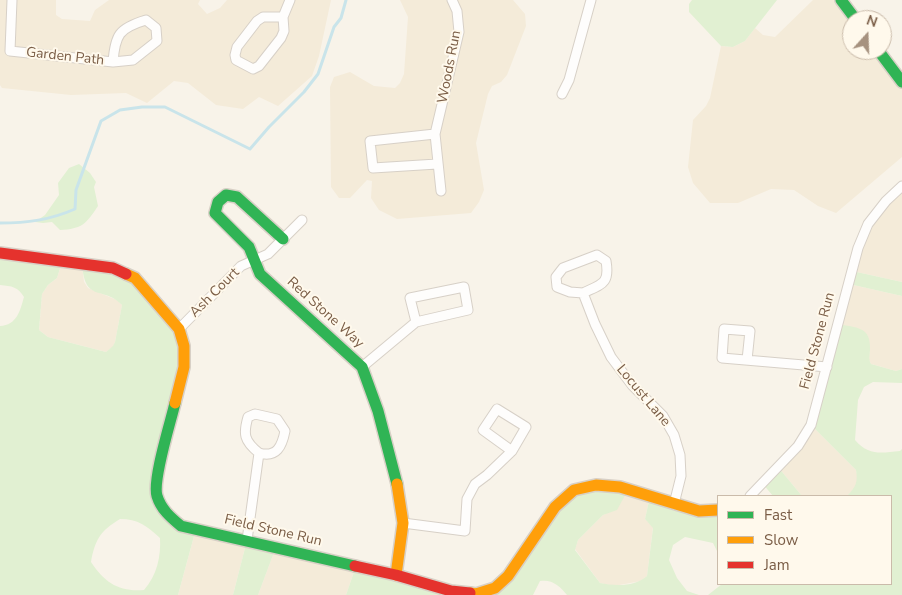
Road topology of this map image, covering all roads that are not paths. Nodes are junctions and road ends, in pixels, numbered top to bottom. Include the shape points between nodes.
1 (12, 0) edge
2 (290, 0) edge
3 (452, 0) edge
4 (591, 0) edge
5 (283, 17) junction
6 (886, 60) edge
7 (113, 62) junction
8 (902, 82) edge
9 (562, 94) dead end
10 (435, 134) junction
11 (438, 164) junction
12 (902, 186) edge
13 (441, 191) dead end
14 (302, 220) dead end
15 (283, 239) junction
16 (0, 253) edge
17 (254, 260) junction
18 (583, 293) junction
19 (416, 322) junction
20 (179, 329) junction
21 (747, 360) dead end
22 (362, 367) junction
23 (827, 367) junction
24 (512, 451) junction
25 (259, 453) junction
26 (751, 495) edge
27 (674, 504) junction
28 (717, 510) edge
29 (402, 523) junction
30 (247, 540) junction
31 (396, 575) junction

1 - 7 street, Garden Path via 10,51
2 - 5 street
3 - 10 street, Woods Run via 457,11 459,32
4 - 9 street via 569,80
5 - 5 street via 281,38 259,66 253,69 236,60 237,47 257,21 263,17
6 - 8 street
7 - 7 street, Garden Path via 133,60 157,41 156,28 146,20 119,33
10 - 11 street, Woods Run
10 - 11 street via 370,140 373,168
11 - 13 street, Woods Run
12 - 23 street, Field Stone Run via 868,224 858,248
14 - 15 street, Ash Court
15 - 17 street, Ash Court via 268,254
15 - 17 street, Red Stone Way via 237,197 226,195 218,202 215,213 250,247
16 - 20 street, Field Stone Run via 113,268 135,278
17 - 20 street, Ash Court via 241,266
17 - 22 street, Red Stone Way via 260,274
18 - 18 street via 602,284 608,273 606,261 597,255 563,268 556,277 557,287
18 - 27 street, Locust Lane via 611,357 632,385 663,416 674,435 680,455 681,476
19 - 19 street via 468,310 464,287 410,298
19 - 22 street
20 - 30 street, Field Stone Run via 184,346 184,367 158,473 156,494 166,514 181,526
21 - 23 street
22 - 29 street, Red Stone Way via 400,496
23 - 26 street, Field Stone Run via 811,425 798,446
24 - 24 street via 526,428 497,409 484,430
24 - 29 street via 475,484 467,499 465,531
25 - 25 street via 247,440 244,429 248,417 255,414 278,419 285,431 280,448 273,453
25 - 30 street
27 - 28 street, Field Stone Run via 699,511
27 - 31 street, Field Stone Run via 620,487 596,485 574,490 555,507 508,576 495,588 476,594 451,591
29 - 31 street, Red Stone Way
30 - 31 street, Field Stone Run

